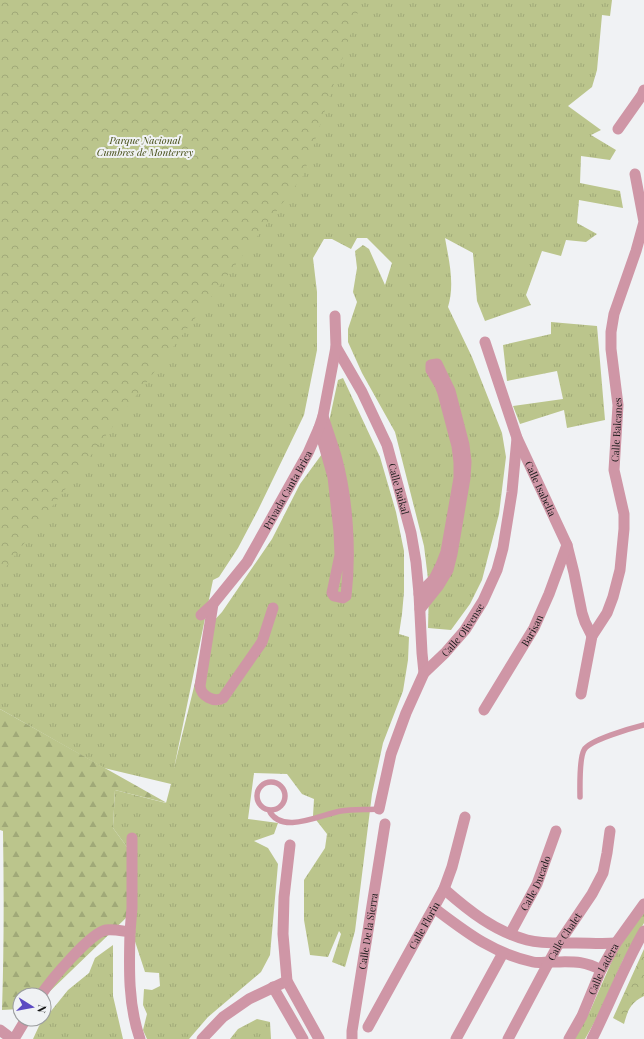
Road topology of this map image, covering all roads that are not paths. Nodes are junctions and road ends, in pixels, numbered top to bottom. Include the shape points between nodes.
1 (644, 90) edge
2 (618, 129) dead end
3 (636, 174) dead end
4 (644, 222) edge
5 (335, 316) dead end
6 (486, 342) dead end
7 (336, 347) junction
8 (323, 416) junction
9 (319, 428) junction
10 (517, 438) junction
11 (566, 545) junction
12 (420, 594) junction
13 (213, 604) junction
14 (273, 608) dead end
15 (420, 609) junction
16 (201, 615) dead end
17 (592, 636) junction
18 (424, 673) junction
19 (581, 694) dead end
20 (484, 710) dead end
21 (644, 725) edge
22 (580, 797) dead end
23 (379, 809) joint
24 (270, 810) junction
25 (465, 817) dead end
26 (385, 824) dead end
27 (556, 831) dead end
28 (610, 831) dead end
29 (132, 838) dead end
30 (290, 845) dead end
31 (444, 889) junction
32 (644, 904) edge
33 (434, 908) junction
34 (644, 931) edge
35 (130, 932) junction
36 (510, 934) junction
37 (558, 943) junction
38 (616, 944) junction
39 (503, 954) junction
40 (549, 962) junction
41 (602, 970) junction
42 (287, 981) junction
43 (47, 987) edge
44 (273, 987) junction
45 (21, 1027) edge
46 (368, 1027) dead end
47 (0, 1030) edge
48 (13, 1039) edge
49 (140, 1039) edge
50 (202, 1039) edge
51 (303, 1039) edge
52 (319, 1039) edge
53 (352, 1039) edge
54 (456, 1039) edge
55 (508, 1039) edge
56 (569, 1039) edge
57 (592, 1039) edge

1 - 2 street
3 - 4 street
4 - 17 street, Calle Balcanes via 614,314 611,332 618,405 614,470 624,514 620,570 610,605
5 - 7 street, Calle Baikal
6 - 10 street, Calle Isabelia
7 - 8 street, Privada Canta Brica
7 - 12 street, Calle Baikal via 362,392 387,444 411,533
8 - 9 street, Privada Canta Brica
8 - 9 street via 341,476 347,530 348,577 346,596 343,598 332,593 340,555 339,531 333,477
9 - 13 street, Privada Canta Brica via 300,469 247,562
10 - 11 street, Calle Isabelia
10 - 18 street, Calle Olivense via 512,492 502,548 491,585 465,630
11 - 17 street, Calle Isabelia via 582,613
11 - 20 street, Barisan via 534,628
12 - 15 street, Calle Baikal
12 - 15 street via 434,579 446,552 459,478 457,446 443,392 430,370 431,365 437,364 450,391 464,445 465,478 448,570
13 - 14 street via 200,692 215,700 223,698 262,642
13 - 16 street, Privada Canta Brica
15 - 18 street, Calle Baikal
17 - 19 street, Calle Balcanes
18 - 23 street, Calle Olivense via 406,713 392,754
21 - 22 lane via 592,742 584,750 580,770
23 - 24 lane via 341,811 309,821 291,822 278,820
24 - 24 lane via 278,808 285,798 281,786 273,782 261,786 257,794 259,803
25 - 31 street, Calle Florin
26 - 53 street, Calle De la Sierra
27 - 36 street, Calle Ducado via 537,884
28 - 37 street, Calle Chalet via 603,873 592,894
29 - 35 street
30 - 42 street via 283,934
31 - 33 street, Calle Florin
31 - 36 street via 486,922
32 - 38 street, Calle Ladera
33 - 39 street via 479,941
33 - 46 street, Calle Florin
34 - 57 street, Calle Ladera
35 - 43 street via 105,930 95,936
35 - 49 street via 131,1001
36 - 37 street via 527,940
37 - 38 street
37 - 40 street, Calle Chalet
38 - 41 street, Calle Ladera
39 - 40 street via 534,962
39 - 54 street
40 - 41 street via 581,962
40 - 55 street, Calle Chalet
41 - 56 street, Calle Ladera
42 - 44 street
42 - 52 street
44 - 50 street via 249,999 223,1017
44 - 51 street
45 - 48 street
47 - 48 street

